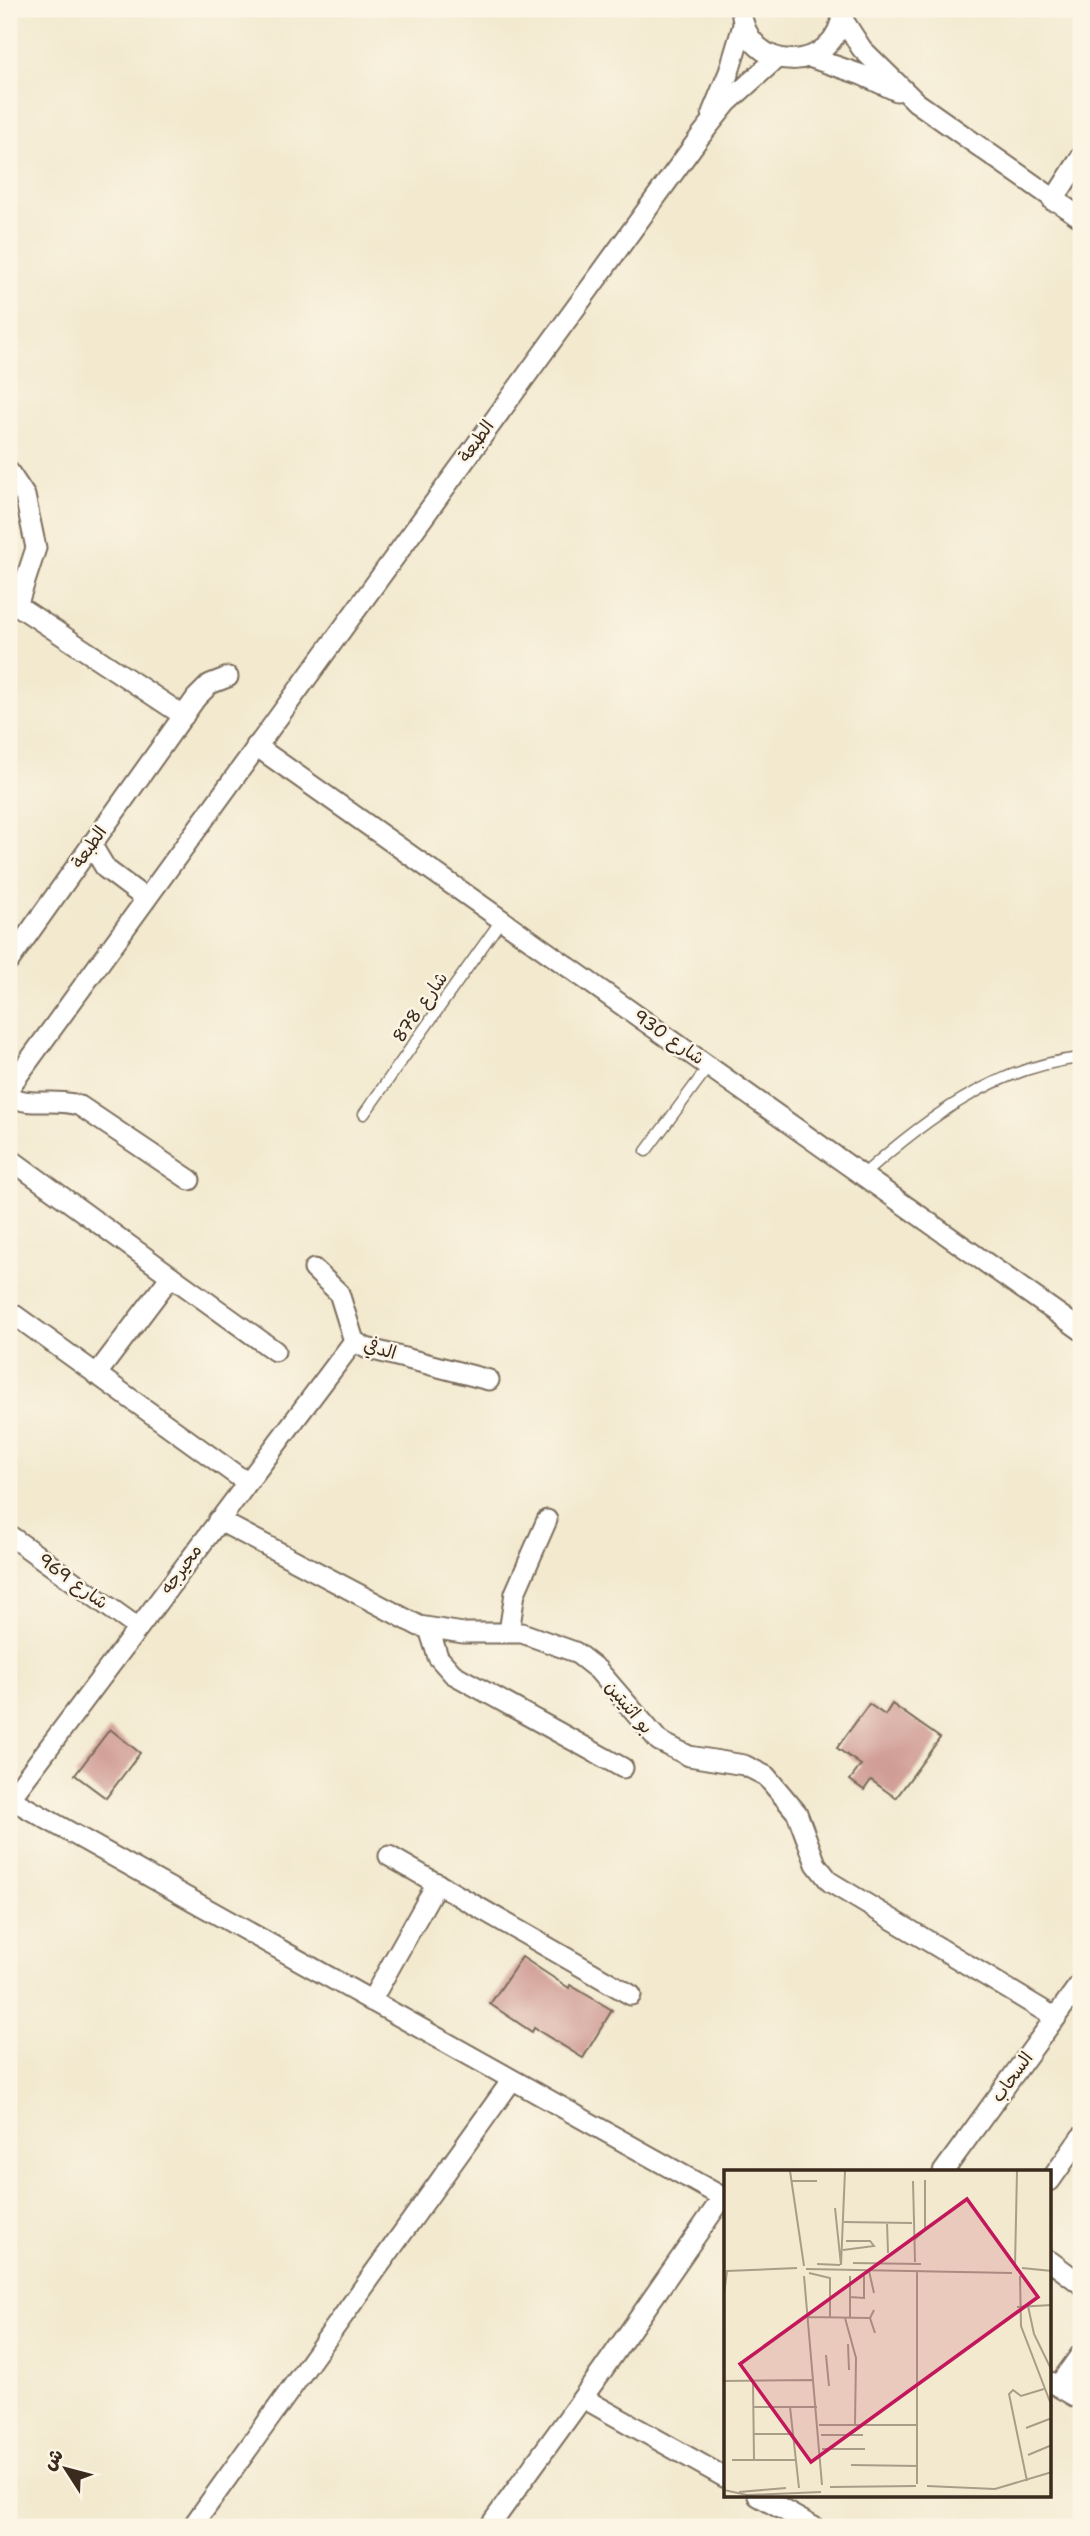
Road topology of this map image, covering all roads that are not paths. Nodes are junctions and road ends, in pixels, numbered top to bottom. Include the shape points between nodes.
1 (843, 13) edge
2 (742, 17) edge
3 (809, 57) junction
4 (777, 58) junction
5 (916, 102) junction
6 (699, 138) junction
7 (1081, 157) edge
8 (1053, 201) junction
9 (1081, 218) edge
10 (9, 472) edge
11 (13, 603) edge
12 (228, 677) dead end
13 (184, 716) junction
14 (256, 746) junction
15 (91, 844) junction
16 (146, 899) junction
17 (502, 919) junction
18 (9, 961) edge
19 (1081, 1058) edge
20 (709, 1065) junction
21 (9, 1088) edge
22 (9, 1096) edge
23 (364, 1114) dead end
24 (646, 1151) dead end
25 (13, 1161) dead end
26 (864, 1174) junction
27 (190, 1180) dead end
28 (314, 1269) dead end
29 (171, 1276) junction
30 (9, 1311) edge
31 (1081, 1330) edge
32 (354, 1341) junction
33 (275, 1351) dead end
34 (96, 1375) junction
35 (489, 1380) dead end
36 (246, 1482) junction
37 (218, 1520) junction
38 (547, 1520) dead end
39 (9, 1535) edge
40 (138, 1628) junction
41 (429, 1629) junction
42 (509, 1632) junction
43 (623, 1768) dead end
44 (9, 1799) edge
45 (389, 1856) dead end
46 (437, 1883) junction
47 (1081, 1982) edge
48 (631, 1995) dead end
49 (371, 2000) junction
50 (1056, 2018) junction
51 (512, 2080) junction
52 (1081, 2137) edge
53 (944, 2170) edge
54 (1052, 2178) edge
55 (724, 2198) edge
56 (1052, 2262) edge
57 (1081, 2284) edge
58 (1081, 2354) edge
59 (1054, 2384) edge
60 (583, 2398) junction
61 (1081, 2400) edge
62 (724, 2477) edge
63 (761, 2498) edge
64 (792, 2522) edge
65 (193, 2527) edge
66 (489, 2527) edge
67 (814, 2527) edge

1 - 3 street via 834,38
1 - 5 street via 868,55
2 - 4 street via 753,42
2 - 6 street via 729,72
3 - 4 street
3 - 5 street via 862,75
4 - 6 street via 727,103
5 - 8 street
6 - 14 street, الطبعة
7 - 8 street
8 - 9 street
10 - 11 street via 25,496 37,548
11 - 13 street
12 - 13 street, الطبعة via 203,691
13 - 15 street, الطبعة
14 - 16 street, الطبعة
14 - 17 street, شارع 930
15 - 16 street via 106,869
15 - 18 street, الطبعة
16 - 21 street, الطبعة
17 - 20 street, شارع 930
17 - 23 lane, شارع 878
19 - 26 lane via 1056,1060 994,1081 922,1127
20 - 24 lane
20 - 26 street, شارع 930
22 - 27 street via 80,1105
25 - 29 street
26 - 31 street, شارع 930
28 - 32 street, الدفي via 339,1293
29 - 33 street
29 - 34 street
30 - 34 street
32 - 35 street, الدفي
32 - 36 street, محيرجه
34 - 36 street
36 - 37 street, محيرجه
37 - 40 street, محيرجه
37 - 41 street, بو اثنيتين via 398,1618
38 - 42 street via 515,1593
39 - 40 street, شارع 969
40 - 44 street, محيرجه
41 - 42 street, بو اثنيتين
41 - 43 street via 438,1657 453,1674
42 - 50 street, بو اثنيتين via 549,1640 587,1660 646,1729 673,1750 744,1765 766,1776 797,1813 816,1864 830,1882
44 - 49 street
45 - 46 street
46 - 48 street
46 - 49 street
47 - 50 street, السحاب
49 - 51 street
50 - 53 street, السحاب
51 - 55 street
51 - 65 street
52 - 54 street
55 - 60 street
56 - 57 street
58 - 59 street
59 - 61 street
60 - 62 street
60 - 66 street
63 - 64 street
64 - 67 street

